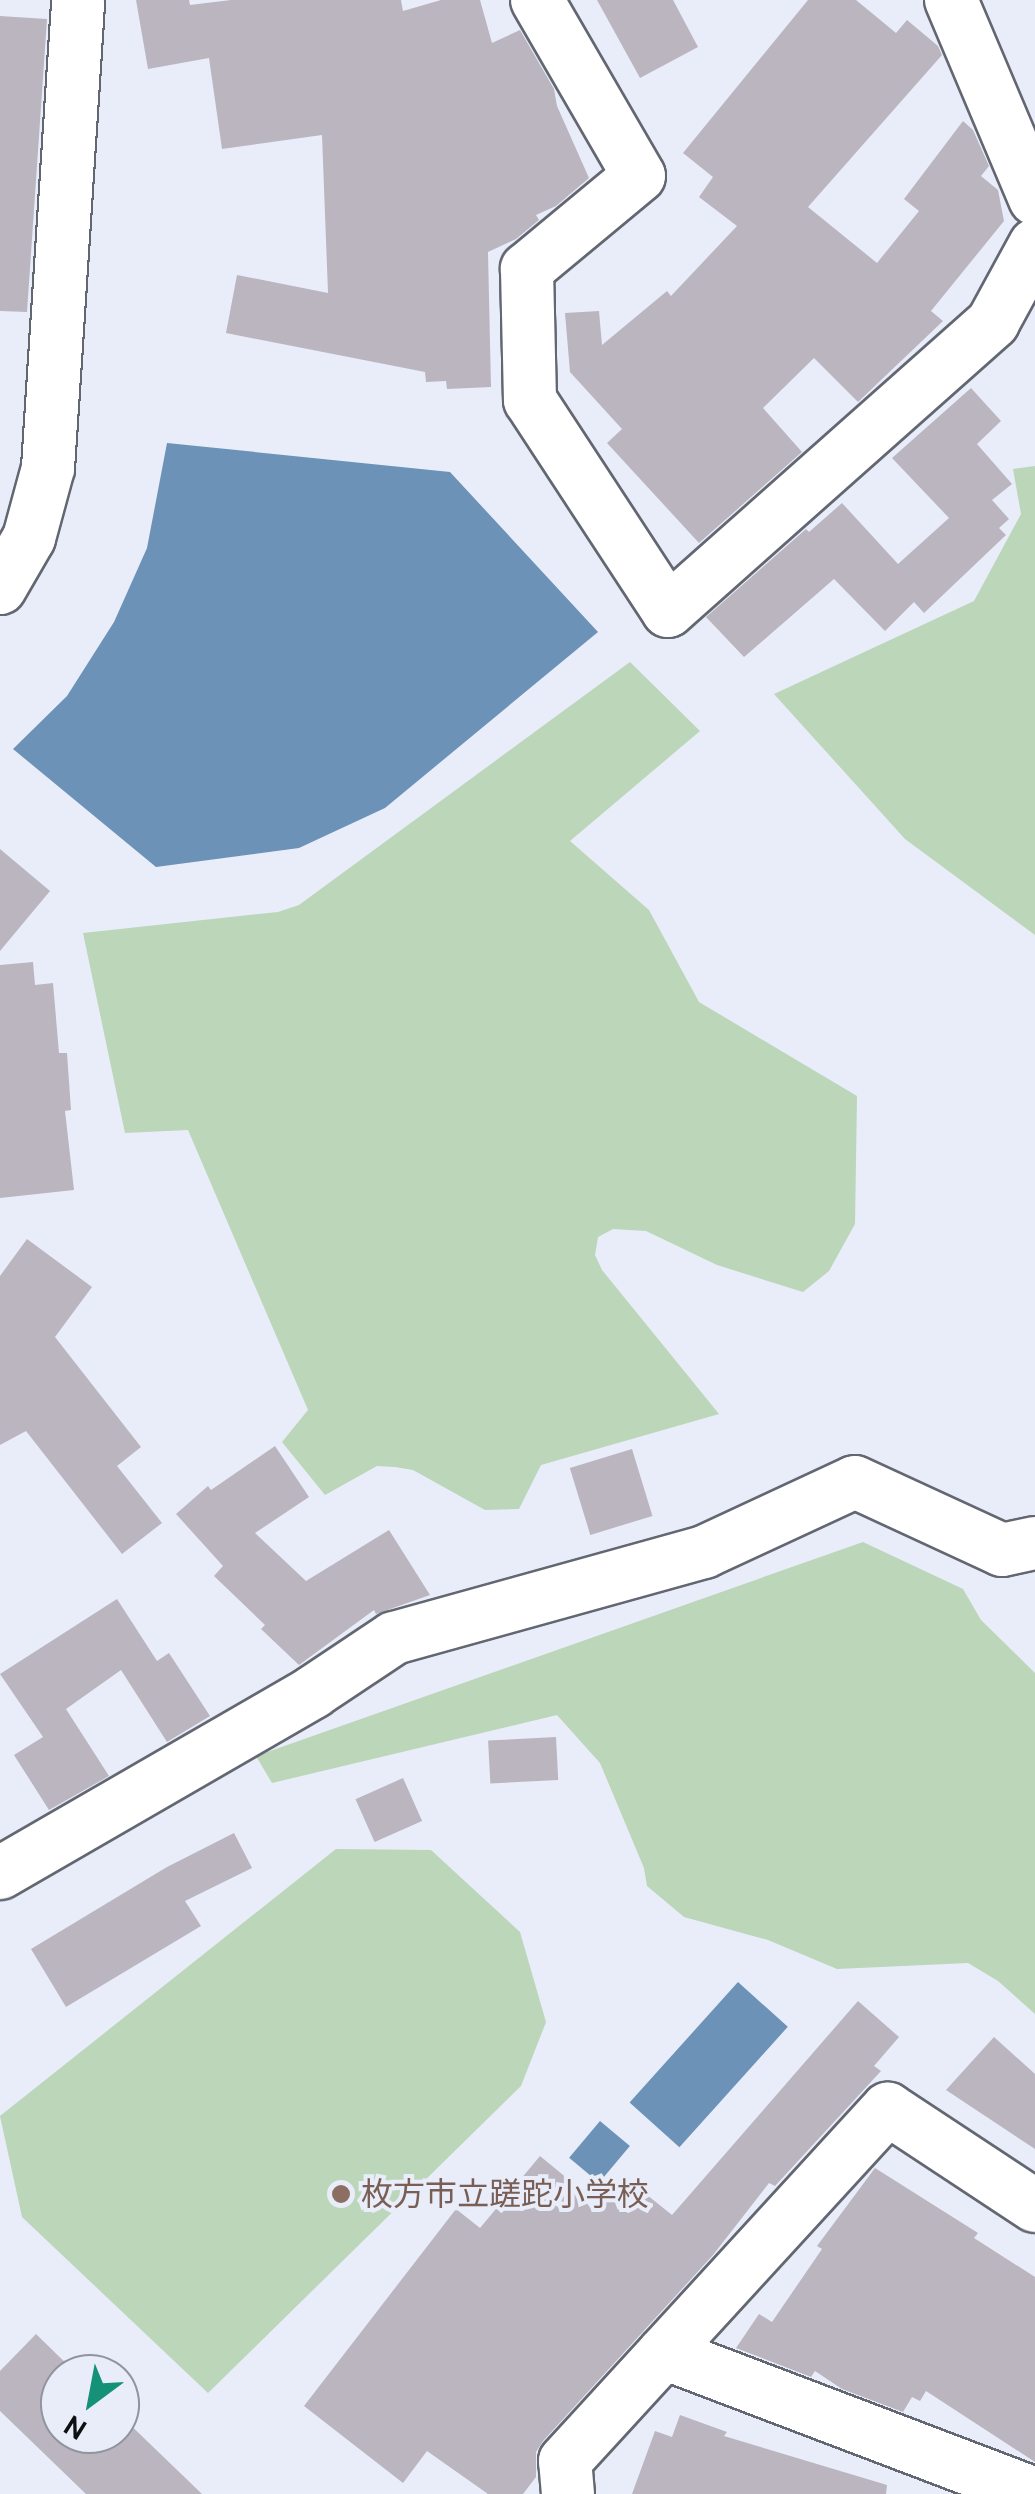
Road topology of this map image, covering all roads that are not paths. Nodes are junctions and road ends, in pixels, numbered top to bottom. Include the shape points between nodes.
1 (78, 0) edge
2 (537, 0) edge
3 (951, 0) edge
4 (1035, 199) edge
5 (1035, 245) edge
6 (0, 588) edge
7 (1035, 1543) edge
8 (0, 1873) edge
9 (1035, 2206) edge
10 (664, 2352) junction
11 (568, 2494) edge
12 (1035, 2494) edge

1 - 6 street via 48,468 29,538
2 - 5 street via 639,176 527,269 530,400 668,611 993,322
3 - 4 street
7 - 8 street via 1002,1550 855,1482 704,1552 394,1638
9 - 10 street via 888,2109
10 - 11 street via 565,2461
10 - 12 street

